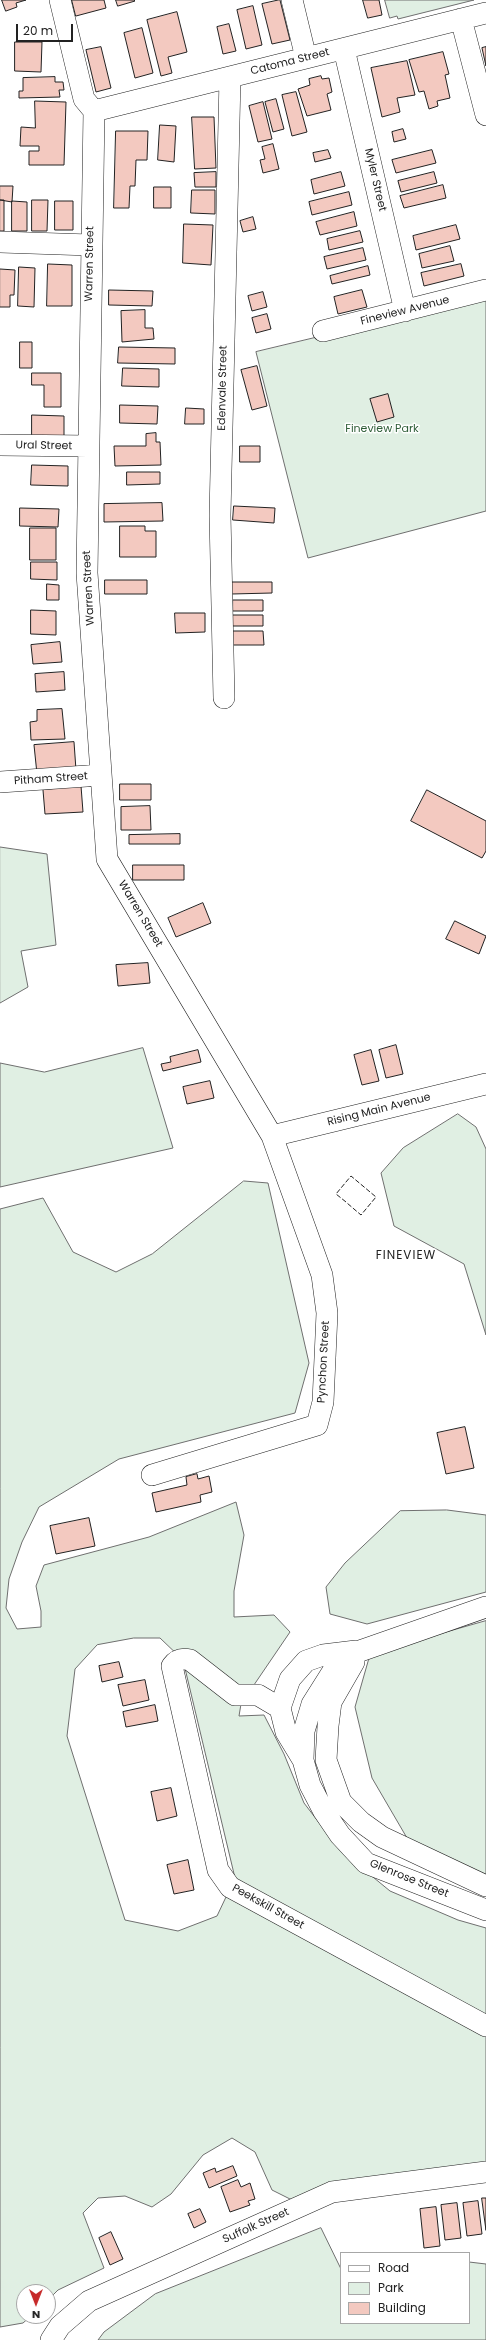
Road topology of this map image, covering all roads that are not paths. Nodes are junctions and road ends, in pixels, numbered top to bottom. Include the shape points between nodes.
1 (60, 0) edge
2 (292, 0) edge
3 (486, 13) edge
4 (461, 19) junction
5 (344, 49) junction
6 (306, 58) junction
7 (230, 78) junction
8 (94, 111) junction
9 (486, 115) edge
10 (0, 242) edge
11 (90, 245) junction
12 (486, 290) edge
13 (405, 311) junction
14 (323, 331) dead end
15 (0, 445) edge
16 (88, 446) junction
17 (224, 698) dead end
18 (101, 775) junction
19 (0, 782) edge
20 (486, 1084) edge
21 (272, 1136) junction
22 (152, 1475) dead end
23 (486, 1607) edge
24 (360, 1651) junction
25 (280, 1708) junction
26 (303, 1760) junction
27 (486, 1886) edge
28 (486, 1910) edge
29 (486, 2026) edge
30 (486, 2172) edge
31 (51, 2340) edge

1 - 8 street via 84,99
2 - 6 street
3 - 4 street, Catoma Street
4 - 5 street, Catoma Street
4 - 9 street
5 - 6 street, Catoma Street
5 - 13 street, Myler Street
6 - 7 street, Catoma Street
7 - 8 street, Catoma Street
7 - 17 street, Edenvale Street via 220,515
8 - 11 street, Warren Street
10 - 11 street
11 - 16 street, Warren Street
12 - 13 street, Fineview Avenue
13 - 14 street, Fineview Avenue
15 - 16 street, Ural Street
16 - 18 street, Warren Street via 87,573
18 - 19 street, Pitham Street
18 - 21 street, Warren Street via 107,859
20 - 21 street, Rising Main Avenue
21 - 22 street, Pynchon Street via 322,1275 327,1313 323,1402 317,1425
23 - 24 street, Glenrose Street
24 - 25 street via 323,1655 306,1661 290,1679
24 - 26 street, Glenrose Street via 336,1666 312,1704 304,1731
24 - 27 street via 331,1702 326,1760 341,1802 361,1822 382,1837
25 - 26 street via 286,1732
25 - 29 street, Peekskill Street via 258,1695 235,1695 190,1660 176,1661 172,1666 218,1870 224,1881 230,1887
26 - 28 street, Glenrose Street via 310,1785 323,1810 340,1835 366,1863
30 - 31 street, Suffolk Street via 332,2192 89,2301 60,2326

